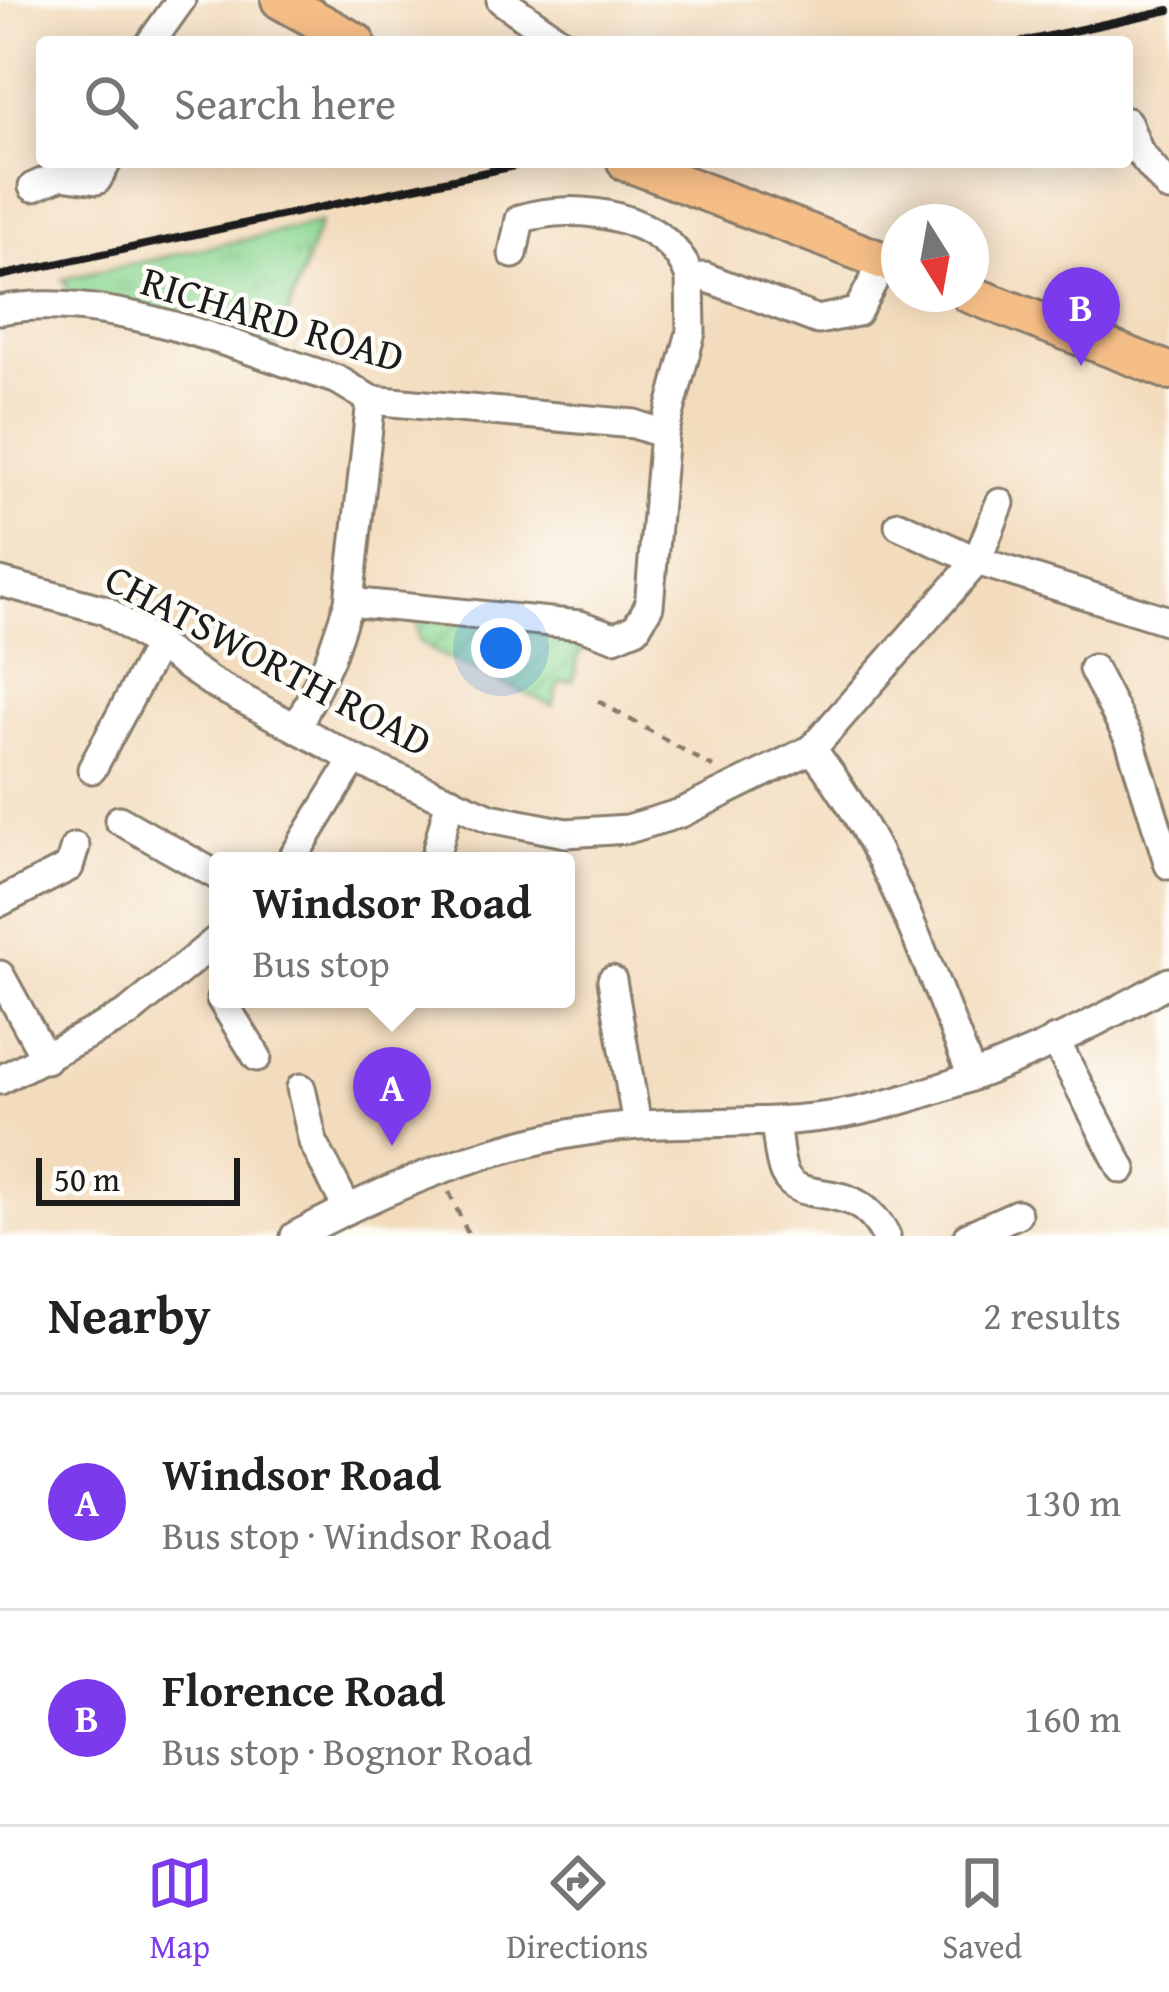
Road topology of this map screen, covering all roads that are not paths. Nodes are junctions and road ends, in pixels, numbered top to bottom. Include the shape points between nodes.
1 (181, 0) edge
2 (280, 0) edge
3 (501, 0) edge
4 (155, 36) edge
5 (345, 36) edge
6 (552, 36) edge
7 (1133, 137) edge
8 (103, 168) edge
9 (641, 168) edge
10 (33, 187) dead end
11 (1169, 188) edge
12 (514, 254) dead end
13 (881, 260) edge
14 (690, 278) junction
15 (881, 279) edge
16 (989, 302) edge
17 (0, 310) edge
18 (1169, 371) edge
19 (371, 400) junction
20 (664, 434) junction
21 (1000, 503) dead end
22 (899, 525) dead end
23 (977, 561) junction
24 (0, 582) edge
25 (349, 602) junction
26 (1169, 621) edge
27 (158, 646) junction
28 (1093, 669) dead end
29 (297, 728) junction
30 (812, 748) junction
31 (354, 759) junction
32 (92, 769) dead end
33 (449, 800) junction
34 (119, 820) dead end
35 (75, 847) dead end
36 (297, 852) edge
37 (436, 852) edge
38 (1169, 866) edge
39 (209, 871) edge
40 (0, 902) edge
41 (209, 947) edge
42 (196, 959) junction
43 (0, 975) edge
44 (209, 980) edge
45 (612, 980) dead end
46 (1169, 982) edge
47 (226, 1008) edge
48 (1055, 1040) junction
49 (256, 1057) dead end
50 (46, 1059) junction
51 (972, 1076) junction
52 (0, 1080) edge
53 (301, 1088) dead end
54 (775, 1124) junction
55 (637, 1125) junction
56 (1122, 1169) dead end
57 (347, 1208) junction
58 (1017, 1214) dead end
59 (295, 1236) edge
60 (886, 1236) edge
61 (968, 1236) edge

1 - 4 street
2 - 5 main road
3 - 6 street
7 - 11 street
8 - 10 street via 97,180 62,175
9 - 13 main road
12 - 14 street via 520,219 579,211 663,238
14 - 15 street via 818,320 857,312
14 - 20 street via 692,332
16 - 18 main road
17 - 19 street, RICHARD ROAD via 37,302 88,306 338,380
19 - 20 street, RICHARD ROAD via 634,424
19 - 25 street
20 - 25 street via 649,606 625,634
21 - 23 street, CHATSWORTH ROAD
22 - 23 street
23 - 26 street
23 - 30 street, CHATSWORTH ROAD
24 - 27 street, CHATSWORTH ROAD via 105,610
25 - 29 street
27 - 29 street, CHATSWORTH ROAD
27 - 32 street
28 - 38 street via 1130,741
29 - 31 street, CHATSWORTH ROAD
30 - 33 street, CHATSWORTH ROAD via 681,813 628,829 566,833 490,818
30 - 51 street via 880,857
31 - 33 street, CHATSWORTH ROAD
31 - 36 street
33 - 37 street
34 - 39 street
35 - 40 street via 69,867
41 - 42 street
42 - 44 street
42 - 50 street via 127,1014
43 - 50 street
45 - 55 street
46 - 48 street
47 - 49 street
48 - 51 street
48 - 56 street
50 - 52 street
51 - 54 street via 875,1107
53 - 57 street via 313,1142
54 - 55 street
54 - 60 street via 785,1175 805,1192 845,1195 873,1213
55 - 57 street via 438,1167
57 - 59 street
58 - 61 street

